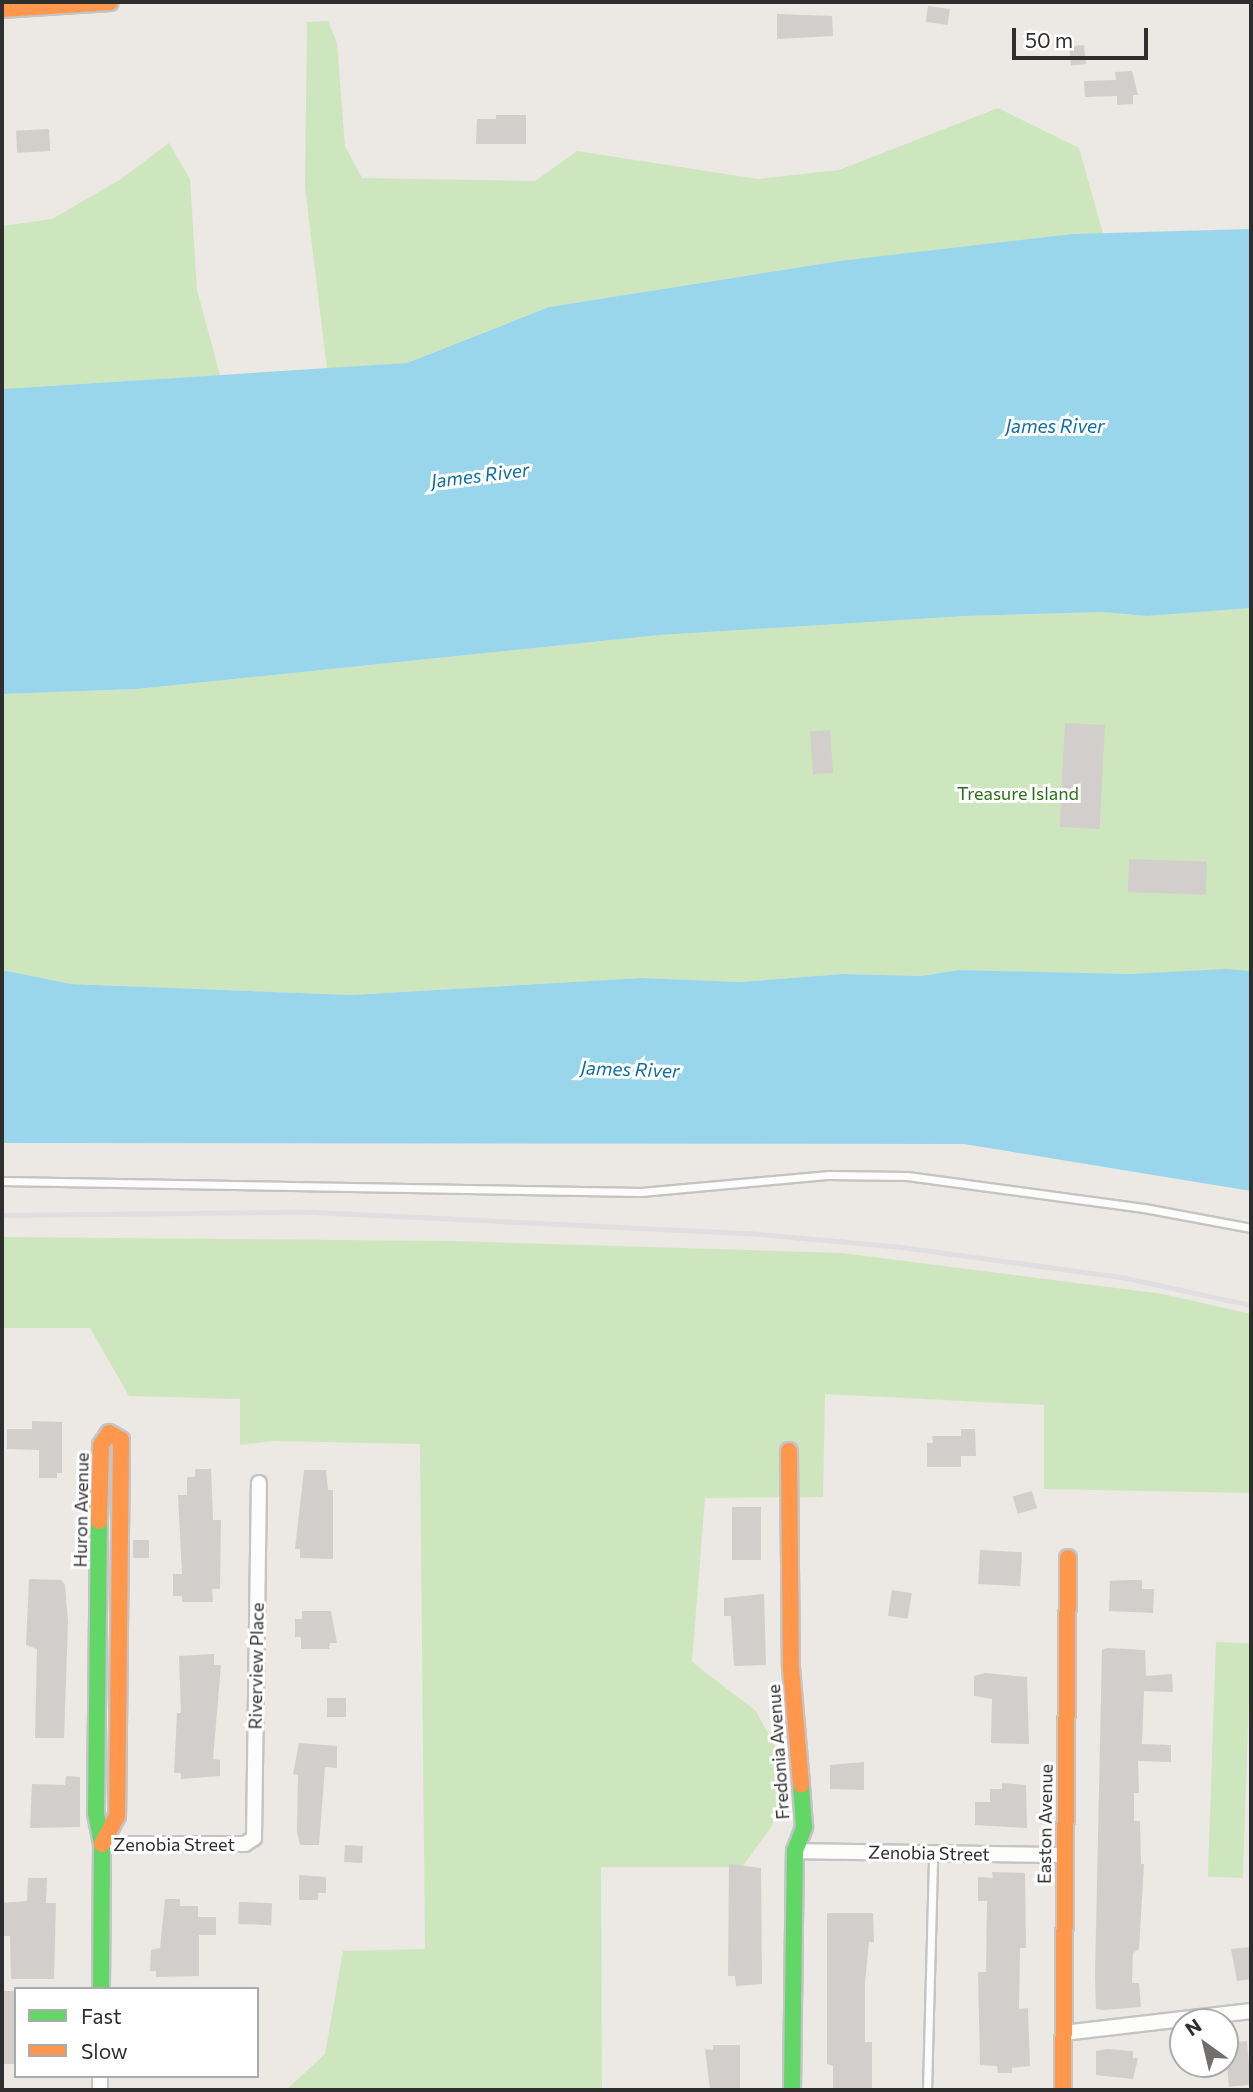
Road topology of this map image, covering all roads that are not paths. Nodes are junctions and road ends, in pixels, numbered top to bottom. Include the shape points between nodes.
1 (110, 2) edge
2 (2, 9) edge
3 (2, 1181) edge
4 (1251, 1228) edge
5 (789, 1451) dead end
6 (258, 1483) dead end
7 (1068, 1558) dead end
8 (103, 1844) junction
9 (245, 1844) joint
10 (795, 1851) junction
11 (933, 1854) junction
12 (1064, 1855) junction
13 (101, 1987) edge
14 (1251, 2011) edge
15 (1064, 2034) junction
16 (792, 2090) edge
17 (927, 2090) edge
18 (1063, 2090) edge

1 - 2 street
3 - 4 lane via 641,1192 829,1175 907,1176 1144,1208
5 - 10 street, Fredonia Avenue via 791,1668 804,1827
6 - 9 street, Riverview Place via 254,1838
7 - 12 street, Easton Avenue
8 - 8 street, Huron Avenue via 117,1816 121,1440 109,1433 101,1445 100,1469 96,1813
8 - 9 street, Zenobia Street
8 - 13 street, Huron Avenue
10 - 11 street, Zenobia Street
10 - 16 street, Fredonia Avenue
11 - 12 street, Zenobia Street
11 - 17 lane
12 - 15 street, Easton Avenue
14 - 15 street
15 - 18 street, Easton Avenue

